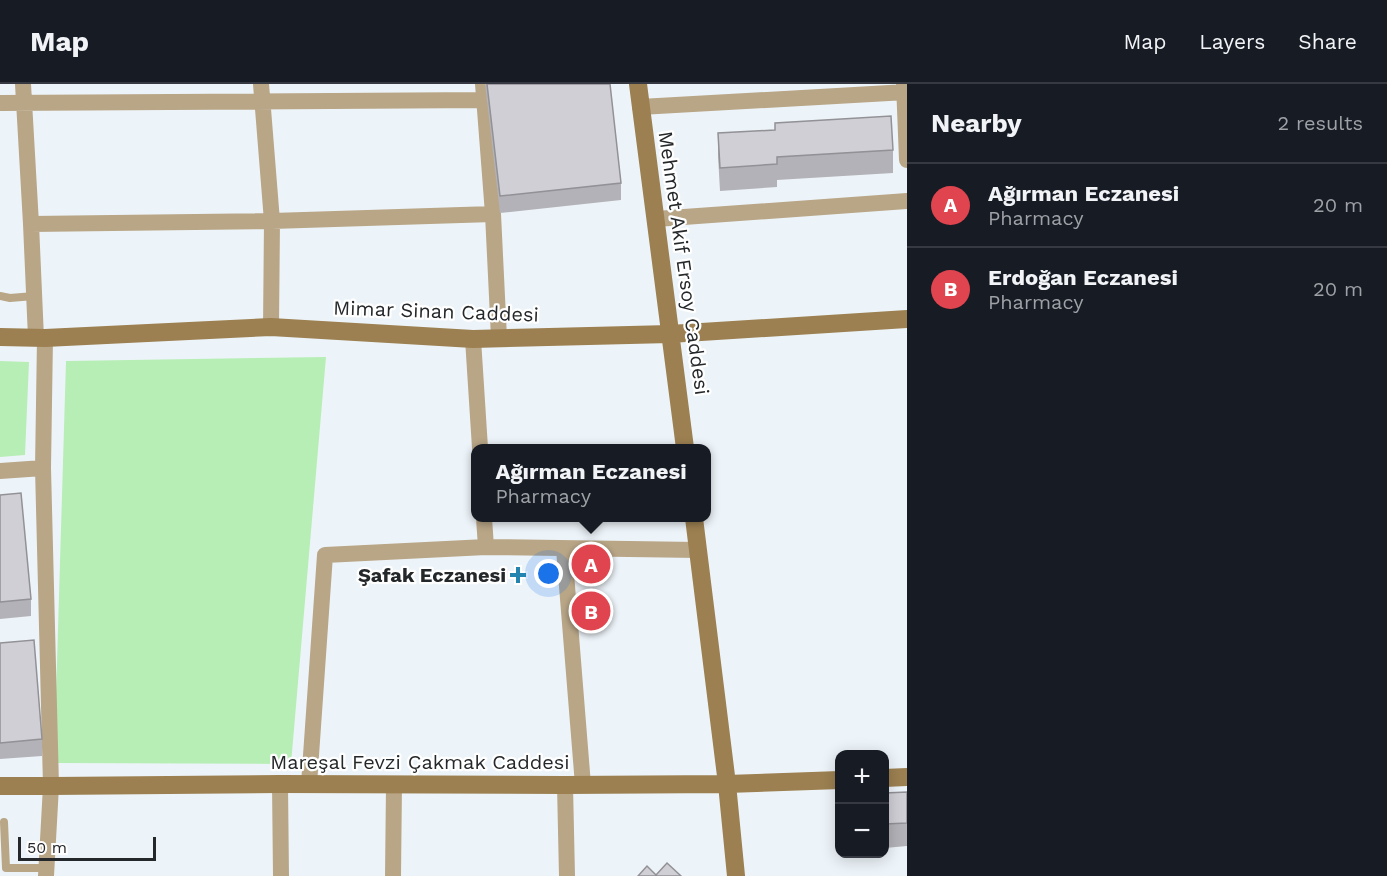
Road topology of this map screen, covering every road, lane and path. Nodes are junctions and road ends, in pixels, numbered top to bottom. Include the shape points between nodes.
1 (23, 84) edge
2 (638, 84) edge
3 (905, 90) edge
4 (262, 92) edge
5 (484, 92) edge
6 (23, 102) junction
7 (0, 103) edge
8 (640, 106) junction
9 (907, 160) edge
10 (907, 201) edge
11 (493, 214) junction
12 (656, 219) junction
13 (272, 221) junction
14 (31, 224) junction
15 (0, 296) edge
16 (34, 296) junction
17 (907, 319) edge
18 (272, 327) junction
19 (670, 334) junction
20 (0, 337) edge
21 (41, 338) junction
22 (498, 338) junction
23 (473, 339) junction
24 (480, 444) edge
25 (684, 444) edge
26 (43, 468) junction
27 (0, 471) edge
28 (484, 522) edge
29 (694, 522) edge
30 (486, 547) junction
31 (564, 549) junction
32 (698, 550) junction
33 (907, 777) edge
34 (889, 778) edge
35 (835, 780) edge
36 (280, 784) junction
37 (309, 784) junction
38 (727, 784) junction
39 (394, 785) junction
40 (574, 785) junction
41 (0, 786) edge
42 (51, 786) junction
43 (4, 822) dead end
44 (47, 872) edge
45 (281, 876) edge
46 (393, 876) edge
47 (567, 876) edge
48 (736, 876) edge

1 - 6 street
2 - 8 street, Mehmet Akif Ersoy Caddesi
3 - 8 street
3 - 9 street
4 - 5 street
4 - 6 street
4 - 13 street
5 - 11 street
6 - 7 street
6 - 14 street
8 - 12 street, Mehmet Akif Ersoy Caddesi
10 - 12 street
11 - 13 street
11 - 22 street
12 - 19 street, Mehmet Akif Ersoy Caddesi
13 - 14 street
13 - 18 street
14 - 16 street
15 - 16 lane
16 - 21 street
17 - 19 street, Mimar Sinan Caddesi
18 - 21 street, Mimar Sinan Caddesi
18 - 23 street, Mimar Sinan Caddesi
19 - 22 street, Mimar Sinan Caddesi
19 - 25 street, Mehmet Akif Ersoy Caddesi
20 - 21 street, Mimar Sinan Caddesi
21 - 26 street
22 - 23 street, Mimar Sinan Caddesi
23 - 24 street
26 - 27 street
26 - 42 street
28 - 30 street
29 - 32 street
30 - 31 street
30 - 37 street via 325,555
31 - 32 street
31 - 40 street
32 - 38 street
33 - 34 street
35 - 38 street, Mareşal Fevzi Çakmak Caddesi
36 - 37 street, Mareşal Fevzi Çakmak Caddesi
36 - 42 street, Mareşal Fevzi Çakmak Caddesi
36 - 45 street
37 - 39 street, Mareşal Fevzi Çakmak Caddesi
38 - 40 street, Mareşal Fevzi Çakmak Caddesi
38 - 48 street
39 - 40 street, Mareşal Fevzi Çakmak Caddesi
39 - 46 street
40 - 47 street
41 - 42 street, Mareşal Fevzi Çakmak Caddesi
42 - 44 street
43 - 44 lane via 6,868

